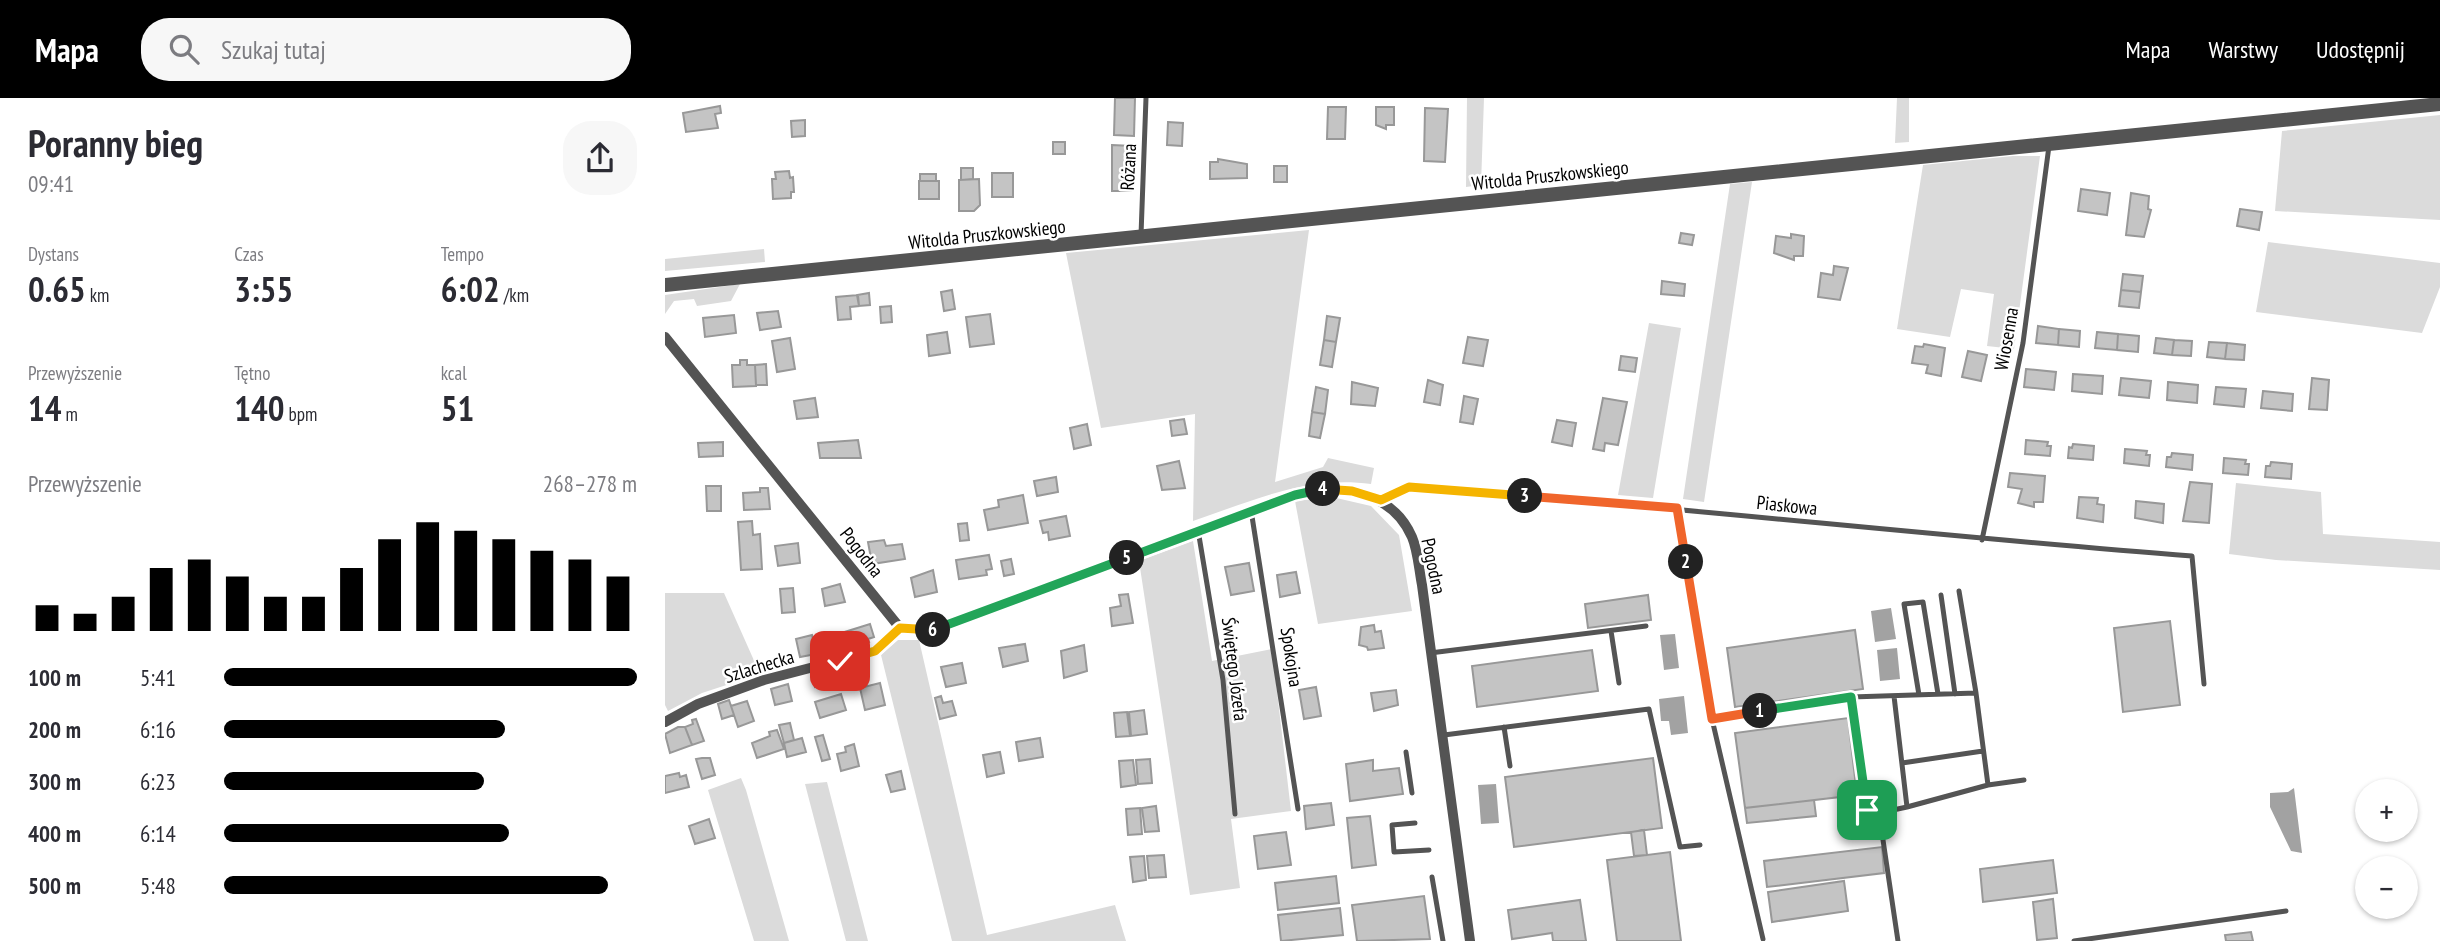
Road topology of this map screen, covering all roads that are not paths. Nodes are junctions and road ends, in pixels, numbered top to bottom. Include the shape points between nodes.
1 (1146, 98) edge
2 (2440, 104) edge
3 (2049, 143) junction
4 (1140, 237) junction
5 (665, 285) edge
6 (665, 337) edge
7 (1381, 500) junction
8 (1677, 508) junction
9 (1251, 510) junction
10 (1198, 530) junction
11 (1982, 540) junction
12 (1959, 591) dead end
13 (1941, 595) dead end
14 (1646, 626) dead end
15 (900, 628) junction
16 (1611, 631) junction
17 (1430, 653) junction
18 (1619, 683) dead end
19 (2204, 684) dead end
20 (1976, 693) junction
21 (1938, 694) junction
22 (1955, 694) junction
23 (1919, 695) junction
24 (1894, 696) junction
25 (1851, 697) junction
26 (1712, 719) junction
27 (665, 722) edge
28 (1504, 727) junction
29 (1441, 736) junction
30 (1983, 751) junction
31 (1406, 752) dead end
32 (1902, 763) junction
33 (1510, 766) dead end
34 (2024, 779) dead end
35 (1987, 785) junction
36 (1412, 793) dead end
37 (1907, 807) junction
38 (1298, 809) dead end
39 (1879, 813) junction
40 (1235, 814) dead end
41 (1415, 823) dead end
42 (1700, 845) dead end
43 (1429, 850) dead end
44 (1432, 877) dead end
45 (2285, 911) dead end
46 (1763, 939) dead end
47 (1443, 941) edge
48 (1470, 941) edge
49 (1898, 941) edge
50 (2074, 941) edge

1 - 4 lane, Różana
2 - 3 street, Witolda Pruszkowskiego
3 - 4 street, Witolda Pruszkowskiego
3 - 11 lane, Wiosenna via 2023,343
4 - 5 street, Witolda Pruszkowskiego
6 - 15 street, Pogodna
7 - 8 lane, Piaskowa via 1409,487
7 - 9 street via 1328,489
7 - 17 street, Pogodna via 1412,538
8 - 11 lane, Piaskowa
8 - 26 lane
9 - 10 street
9 - 38 lane, Spokojna
10 - 15 street via 928,632
10 - 40 lane, Świętego Józefa via 1223,680
11 - 19 lane, Piaskowa via 2192,555
12 - 20 lane
13 - 22 lane
14 - 16 lane
15 - 27 street, Szlachecka via 875,651 764,680 698,704
16 - 17 lane
16 - 18 lane
17 - 29 street, Pogodna
20 - 22 lane
20 - 30 lane
21 - 22 lane
21 - 23 lane
21 - 23 lane via 1923,602 1904,604
23 - 24 lane
24 - 25 lane
24 - 32 lane
25 - 26 lane
25 - 39 lane via 1867,810
26 - 46 lane
28 - 29 lane
28 - 33 lane
28 - 42 lane via 1649,709 1680,847
29 - 48 street, Pogodna
30 - 32 lane
30 - 35 lane
31 - 36 lane
32 - 37 lane
34 - 35 lane
35 - 37 lane
37 - 39 lane
39 - 49 lane
41 - 43 lane via 1392,825 1394,852
44 - 47 lane
45 - 50 lane

